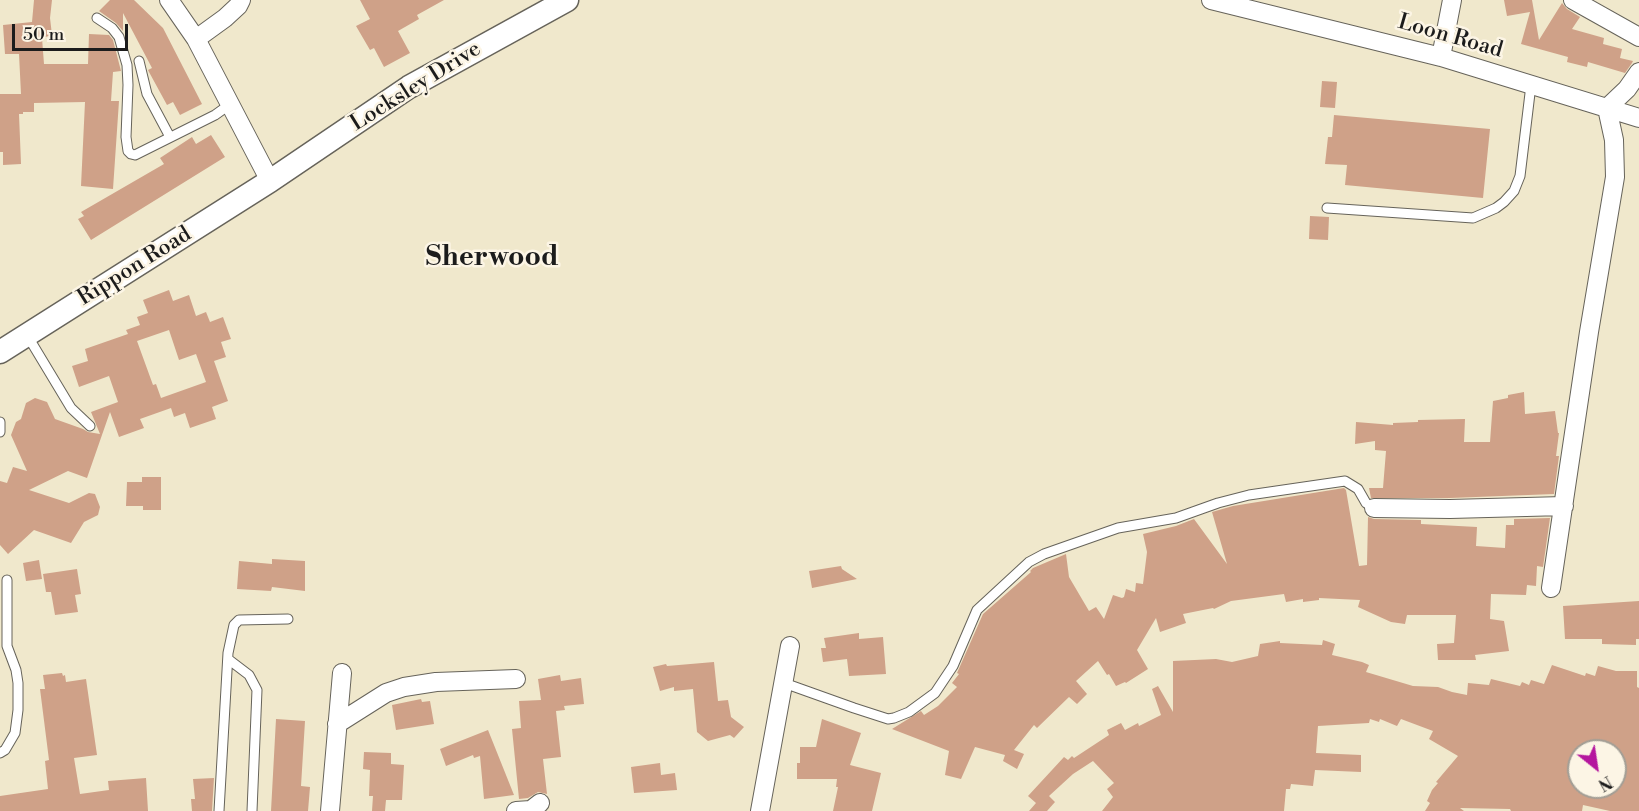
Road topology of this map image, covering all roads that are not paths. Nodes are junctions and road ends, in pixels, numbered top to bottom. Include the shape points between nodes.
1 (169, 0) edge
2 (241, 0) edge
3 (567, 0) edge
4 (1211, 0) edge
5 (1452, 0) edge
6 (1573, 0) edge
7 (97, 18) dead end
8 (1639, 37) edge
9 (196, 39) junction
10 (1440, 57) junction
11 (139, 61) dead end
12 (1639, 72) edge
13 (1531, 85) junction
14 (229, 105) junction
15 (1607, 108) junction
16 (1639, 118) edge
17 (170, 137) junction
18 (270, 181) junction
19 (1327, 208) dead end
20 (27, 335) junction
21 (0, 352) edge
22 (0, 422) edge
23 (90, 426) dead end
24 (0, 432) edge
25 (1564, 506) junction
26 (1374, 508) joint
27 (7, 580) dead end
28 (1551, 588) dead end
29 (288, 620) dead end
30 (790, 646) dead end
31 (228, 659) junction
32 (342, 673) dead end
33 (516, 680) dead end
34 (784, 683) junction
35 (337, 724) junction
36 (0, 753) edge
37 (540, 803) dead end
38 (219, 811) edge
39 (252, 811) edge
40 (330, 811) edge
41 (516, 811) edge
42 (760, 811) edge

1 - 9 street
2 - 9 street via 225,18
3 - 18 street, Locksley Drive via 409,87
4 - 10 street, Loon Road
5 - 10 street
6 - 8 street
7 - 17 lane via 119,37 127,65 128,151 135,155
9 - 14 street
10 - 13 street, Loon Road
11 - 17 lane via 147,94
12 - 15 street
13 - 15 street, Loon Road
13 - 19 lane via 1520,176 1514,191 1496,207 1473,218
14 - 17 lane
14 - 18 street
15 - 16 street, Loon Road
15 - 25 street via 1615,149 1615,177
18 - 20 street, Rippon Road
20 - 21 street, Rippon Road
20 - 23 lane via 71,408
22 - 24 lane
25 - 26 street
25 - 28 street
26 - 34 lane via 1358,489 1345,482 1334,483 1249,495 1176,518 1118,528 1044,554 1029,562 977,610 953,666 935,693 894,718
27 - 36 lane via 8,646 16,670 18,710 15,733
29 - 31 lane via 236,622
30 - 34 street
31 - 38 lane
31 - 39 lane via 249,675 258,690
32 - 35 street
33 - 35 street via 404,687 386,693
34 - 42 street
35 - 40 street
37 - 41 street via 531,810

